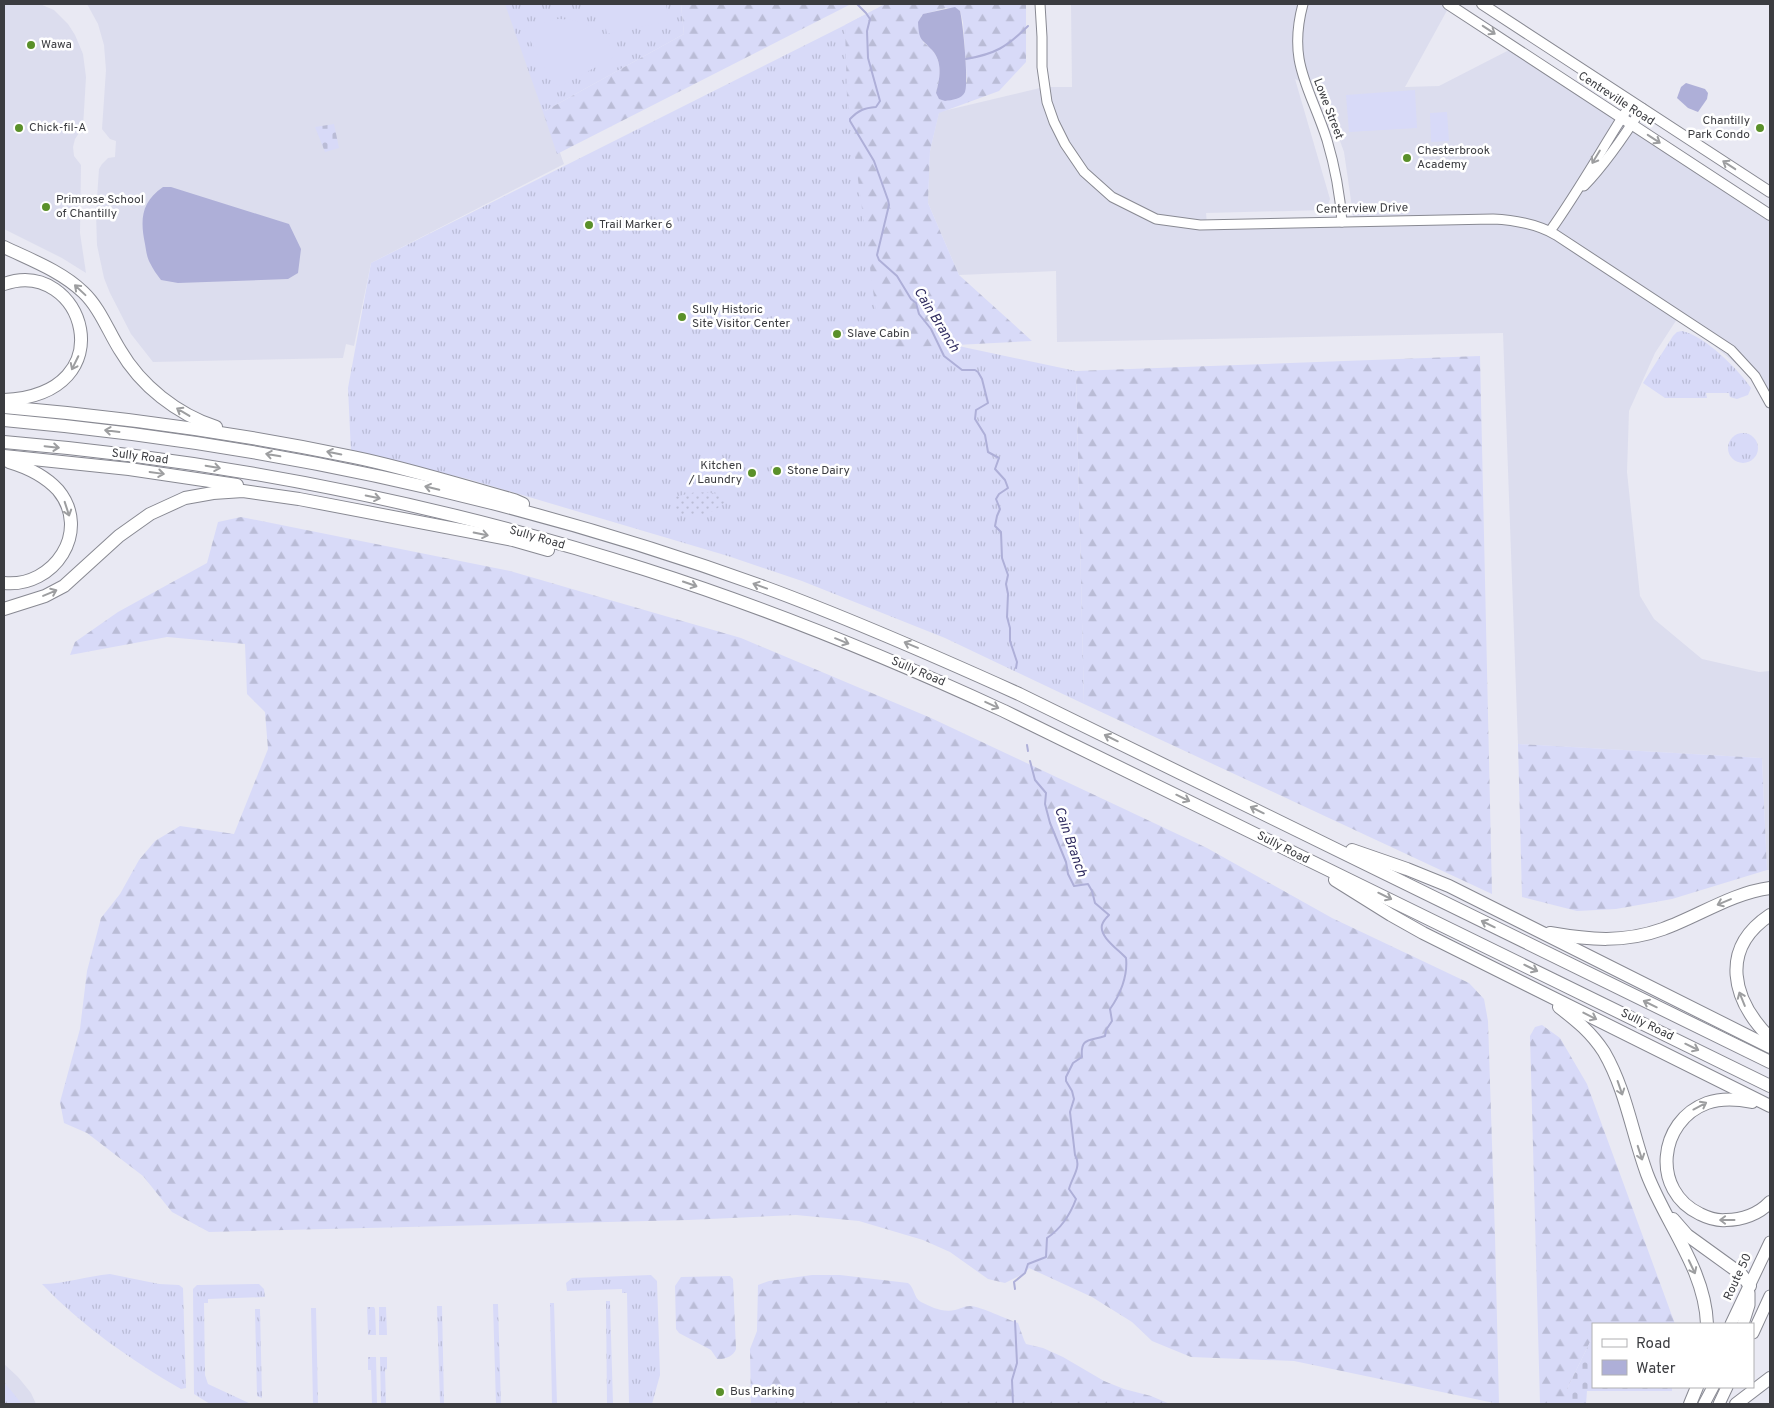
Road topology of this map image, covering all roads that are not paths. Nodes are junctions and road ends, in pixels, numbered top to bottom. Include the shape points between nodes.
1 (1040, 4) edge
2 (1303, 4) edge
3 (1448, 4) edge
4 (1482, 4) edge
5 (1492, 4) edge
6 (1505, 18) junction
7 (1632, 102) junction
8 (1642, 108) junction
9 (1622, 118) junction
10 (1632, 124) junction
11 (1770, 192) edge
12 (1576, 194) junction
13 (1770, 215) edge
14 (1342, 222) junction
15 (1550, 231) junction
16 (4, 247) edge
17 (4, 284) edge
18 (4, 400) edge
19 (1770, 403) edge
20 (4, 407) edge
21 (4, 420) edge
22 (262, 440) junction
23 (4, 442) edge
24 (4, 456) edge
25 (4, 461) edge
26 (299, 498) junction
27 (564, 522) junction
28 (644, 569) junction
29 (4, 583) edge
30 (4, 609) edge
31 (1300, 832) junction
32 (1278, 845) junction
33 (1770, 888) edge
34 (1770, 915) edge
35 (1538, 931) junction
36 (1530, 986) junction
37 (1770, 1038) edge
38 (1770, 1047) edge
39 (1770, 1062) edge
40 (1770, 1086) edge
41 (1768, 1106) edge
42 (1654, 1192) junction
43 (1770, 1202) edge
44 (1770, 1242) edge
45 (1750, 1286) junction
46 (1770, 1296) edge
47 (1707, 1323) edge
48 (1732, 1323) edge
49 (1743, 1323) edge
50 (1754, 1331) edge
51 (1770, 1378) edge
52 (1696, 1388) edge
53 (1701, 1388) edge
54 (1712, 1388) edge
55 (1727, 1388) edge
56 (1692, 1404) edge
57 (1704, 1404) edge
58 (1719, 1404) edge
59 (1736, 1404) edge

1 - 14 street, Centerview Drive via 1044,87 1054,122 1084,172 1112,196 1156,219 1188,224
2 - 14 street, Lowe Street via 1298,57 1334,165
3 -> 9 main road, Centreville Road
4 - 6 main road, Centreville Road
5 - 6 main road
6 - 7 main road, Centreville Road
7 - 8 main road, Centreville Road
7 - 9 street
8 - 10 street
11 -> 8 main road, Centreville Road
9 - 10 main road, Centreville Road
9 -> 12 street
10 - 12 street via 1593,177
10 -> 13 main road, Centreville Road
12 - 15 street
14 - 15 street, Centerview Drive via 1492,219 1522,222
15 - 19 street, Centerview Drive via 1730,350 1755,376
22 -> 16 highway via 201,421 165,400 125,358 84,293 62,276
17 -> 18 highway via 32,281 57,292 76,314 81,341 74,367 59,384 39,395
20 - 22 highway via 153,423
27 -> 21 highway, Sully Road via 404,482 267,454
27 -> 22 highway via 514,500 416,472
23 -> 28 highway, Sully Road via 164,460 338,490 501,528
24 -> 26 highway via 158,473
25 -> 29 highway via 28,469 58,490 70,523 68,543 53,567 29,581
26 -> 28 highway via 512,540 603,565
30 -> 26 highway via 45,596 64,586 133,524 176,502 203,494 232,491
31 -> 27 highway, Sully Road via 1019,694 894,638 731,575
28 -> 32 highway, Sully Road via 777,615 924,674
31 - 35 highway via 1446,885
39 -> 31 highway, Sully Road
32 - 36 highway via 1399,920
32 -> 40 highway, Sully Road
33 -> 35 highway via 1744,894 1664,929 1636,936 1599,940
37 -> 34 highway via 1746,1008 1738,990 1737,977 1742,945 1756,925
35 - 38 highway
36 -> 41 highway
36 -> 42 highway via 1585,1027 1603,1051 1617,1078
43 -> 41 highway via 1739,1220 1709,1218 1692,1209 1677,1195 1668,1175 1666,1160 1674,1130 1699,1106 1726,1100 1744,1100
42 - 45 highway via 1687,1235 1741,1274
42 -> 47 highway via 1699,1281
44 - 45 highway, Route 50
45 - 48 highway, Route 50
45 - 49 highway
46 - 50 highway
51 - 59 highway
52 - 56 highway
53 - 56 highway
54 - 57 highway
55 - 58 highway

